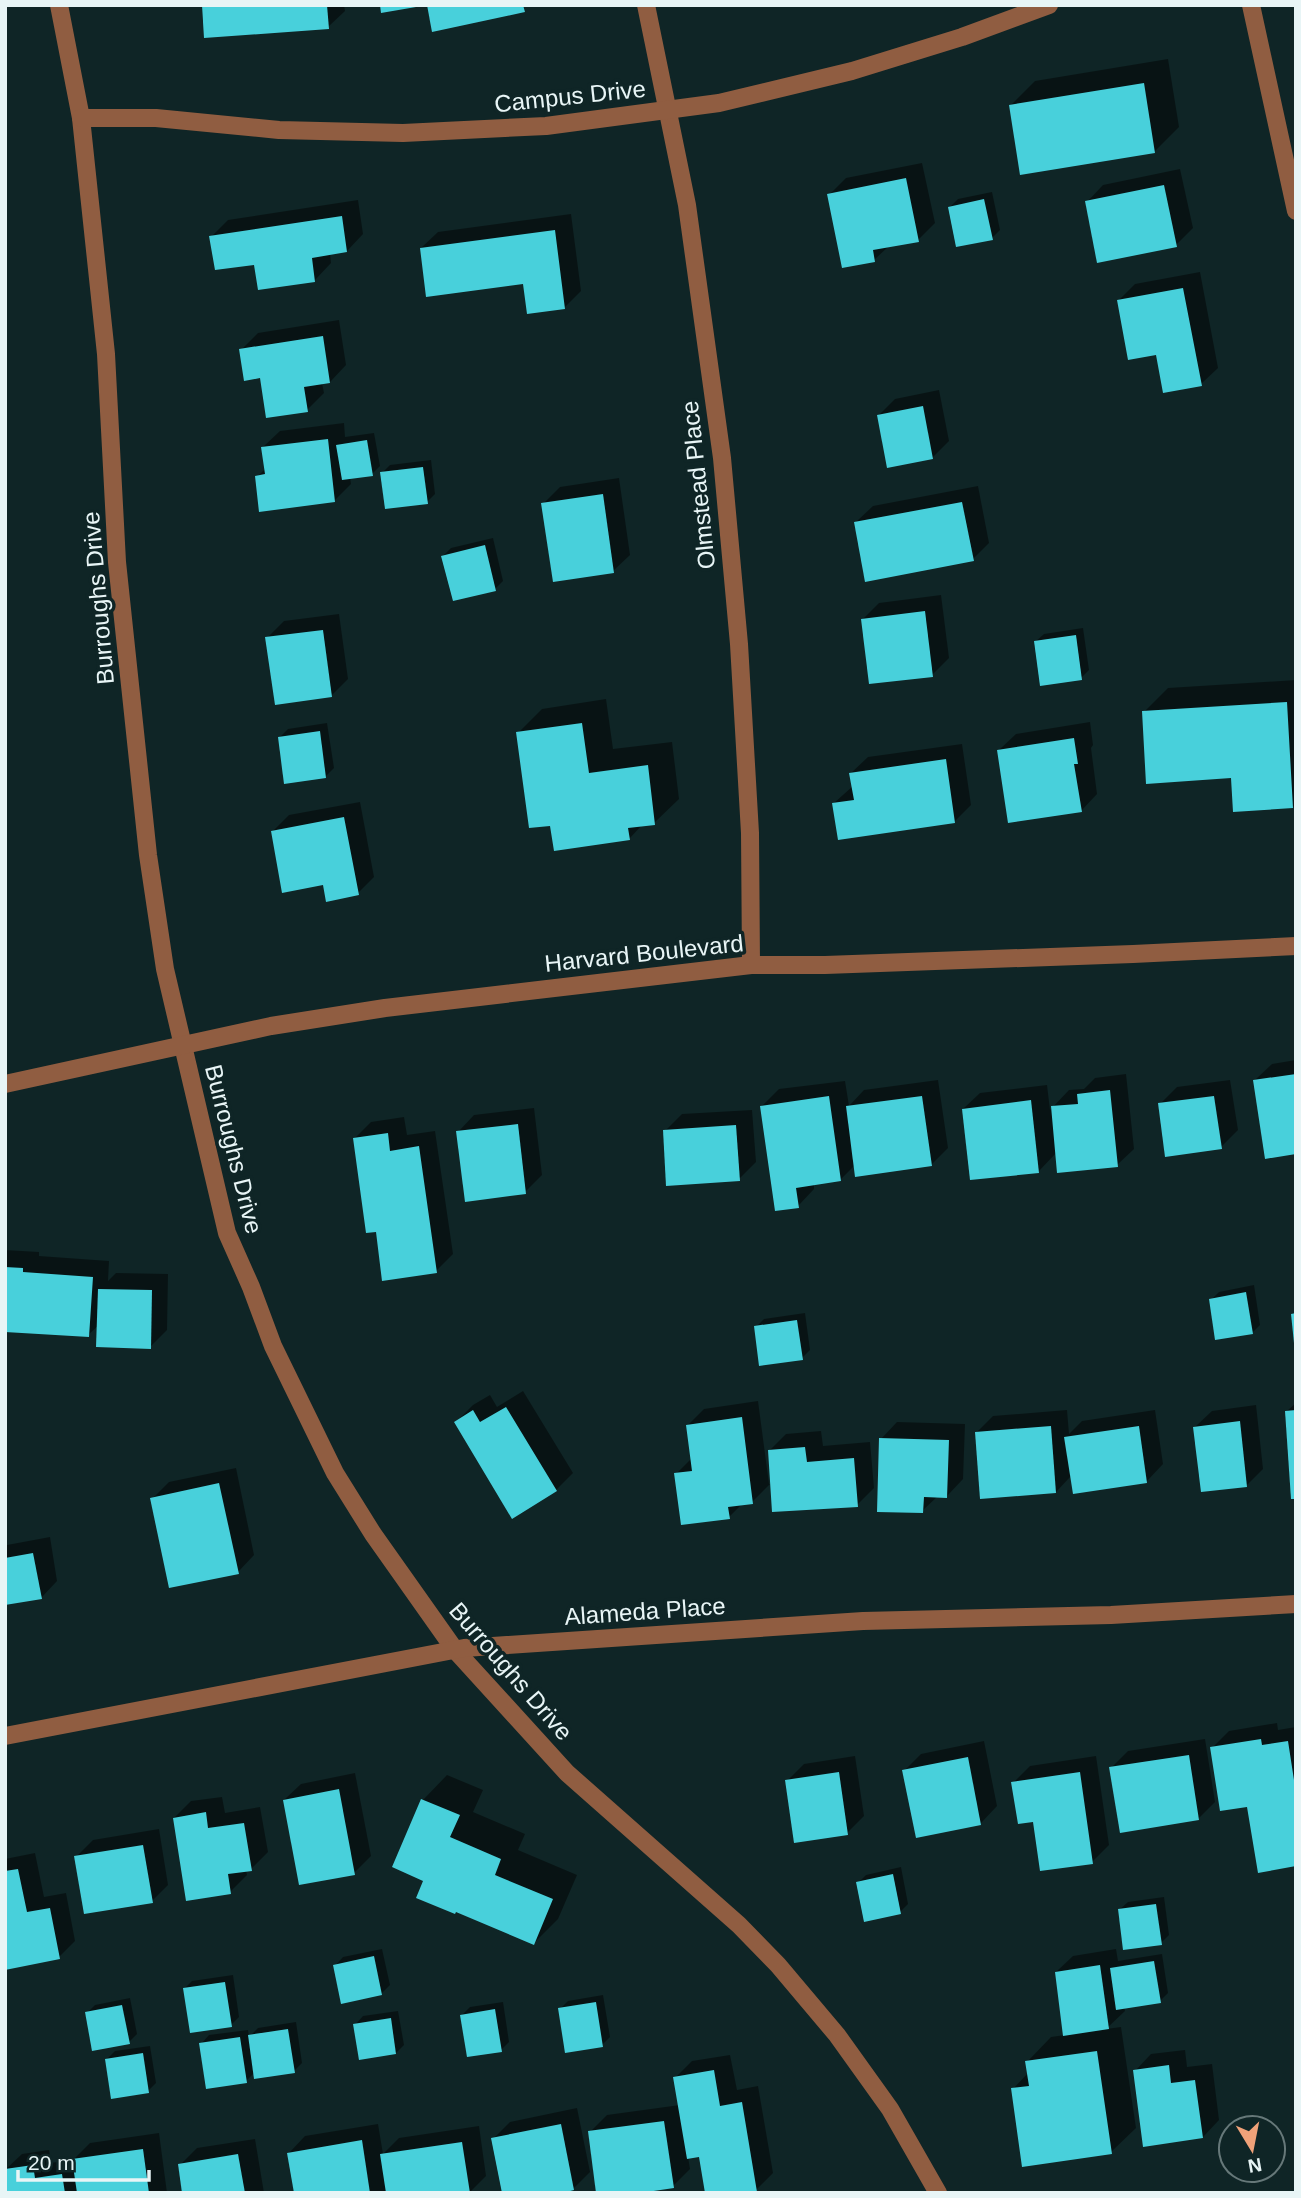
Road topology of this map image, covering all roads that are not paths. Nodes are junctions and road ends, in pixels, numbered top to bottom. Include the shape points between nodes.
1 (60, 5) edge
2 (646, 5) edge
3 (1049, 5) edge
4 (1251, 5) edge
5 (667, 110) junction
6 (81, 118) junction
7 (1296, 211) edge
8 (1296, 946) edge
9 (751, 965) junction
10 (182, 1044) junction
11 (5, 1084) edge
12 (1296, 1604) edge
13 (455, 1650) junction
14 (5, 1736) edge
15 (938, 2193) edge

1 - 6 street, Burroughs Drive
2 - 5 street, Olmstead Place
3 - 5 street, Campus Drive via 852,71 719,103
4 - 7 street
5 - 6 street, Campus Drive via 546,125 403,133
5 - 9 street, Olmstead Place via 687,205 722,458 741,671
6 - 10 street, Burroughs Drive via 106,354 117,562 148,855
8 - 9 street, Harvard Boulevard
9 - 10 street, Harvard Boulevard via 385,1008
10 - 11 street, Harvard Boulevard
10 - 13 street, Burroughs Drive via 227,1233 273,1346 335,1473
12 - 13 street, Alameda Place via 1111,1615 863,1621
13 - 14 street, Alameda Place
13 - 15 street, Burroughs Drive via 567,1773 778,1965 837,2035 890,2109

